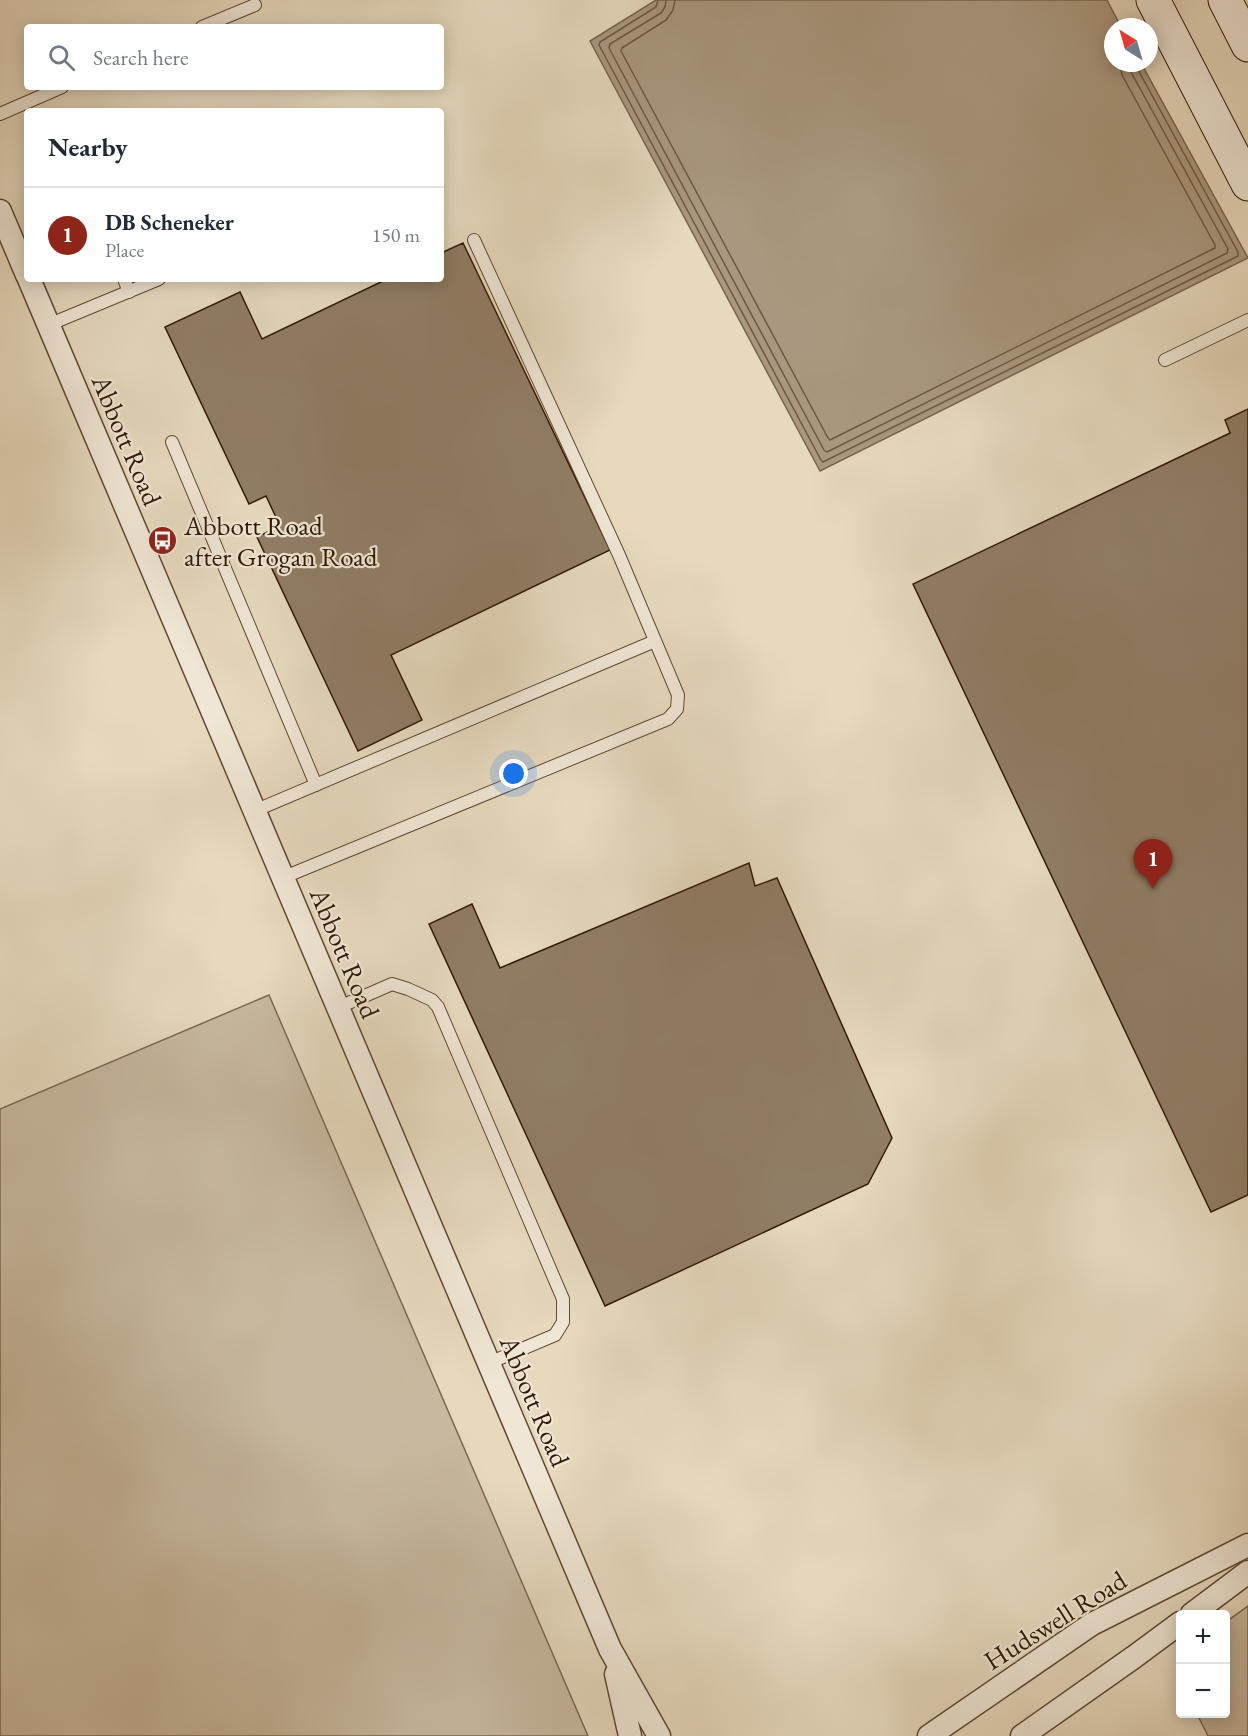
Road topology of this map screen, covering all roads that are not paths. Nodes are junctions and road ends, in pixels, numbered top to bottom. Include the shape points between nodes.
1 (1153, 0) edge
2 (1225, 0) edge
3 (255, 4) dead end
4 (209, 24) edge
5 (1248, 45) edge
6 (55, 90) edge
7 (0, 114) edge
8 (1248, 183) edge
9 (0, 211) edge
10 (474, 240) dead end
11 (24, 268) edge
12 (30, 282) edge
13 (125, 282) edge
14 (152, 282) edge
15 (129, 292) junction
16 (1248, 320) edge
17 (48, 325) junction
18 (1165, 360) dead end
19 (172, 442) dead end
20 (655, 641) junction
21 (316, 785) junction
22 (254, 811) junction
23 (282, 878) junction
24 (337, 1008) junction
25 (489, 1363) junction
26 (1248, 1545) edge
27 (1248, 1572) edge
28 (1197, 1610) edge
29 (1176, 1626) edge
30 (610, 1649) junction
31 (630, 1736) edge
32 (659, 1736) edge
33 (929, 1736) edge
34 (1022, 1736) edge

1 - 8 main road
2 - 5 main road
3 - 4 lane
6 - 7 lane
9 - 11 street
10 - 20 lane
12 - 17 street, Abbott Road
13 - 15 lane
14 - 15 lane
15 - 17 lane
16 - 18 lane
17 - 22 street, Abbott Road
19 - 21 lane
20 - 21 lane
20 - 23 lane via 678,695 677,709 668,719
21 - 22 lane
22 - 23 street, Abbott Road
23 - 24 street, Abbott Road
24 - 25 street, Abbott Road
24 - 25 lane via 392,984 432,1000 438,1007 562,1299 563,1322 555,1335
25 - 30 street, Abbott Road
26 - 33 street, Hudswell Road via 1092,1624
27 - 28 street
29 - 34 street
30 - 31 street, Abbott Road
30 - 32 street, Abbott Road

